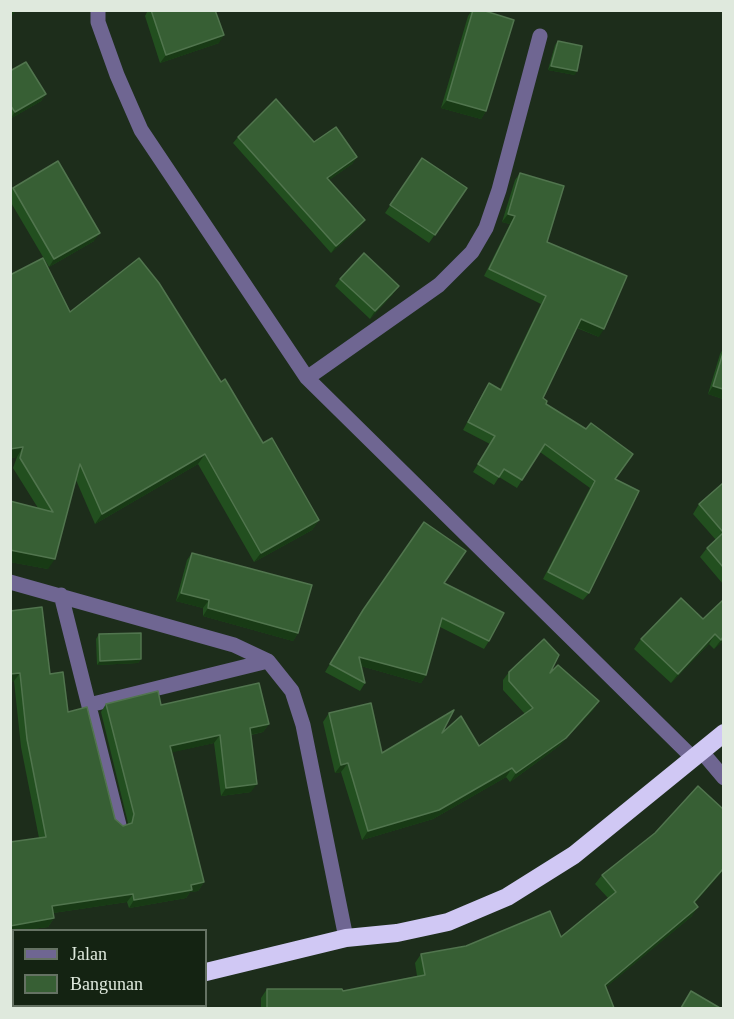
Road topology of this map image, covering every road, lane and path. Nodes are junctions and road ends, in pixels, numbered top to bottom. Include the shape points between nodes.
1 (98, 10) edge
2 (540, 36) dead end
3 (307, 378) junction
4 (10, 582) edge
5 (61, 594) junction
6 (268, 661) junction
7 (89, 705) junction
8 (723, 733) edge
9 (698, 756) junction
10 (723, 778) edge
11 (119, 825) edge
12 (346, 938) junction
13 (207, 972) edge

1 - 3 street via 98,22 141,130
2 - 3 street via 499,190 486,228 472,252 439,285
3 - 9 street
4 - 5 street
5 - 6 street via 234,645
5 - 7 street
6 - 7 street
6 - 12 street via 292,691 303,725
7 - 11 street
8 - 9 highway
9 - 10 street
9 - 12 highway via 574,855 507,897 448,922
12 - 13 highway

